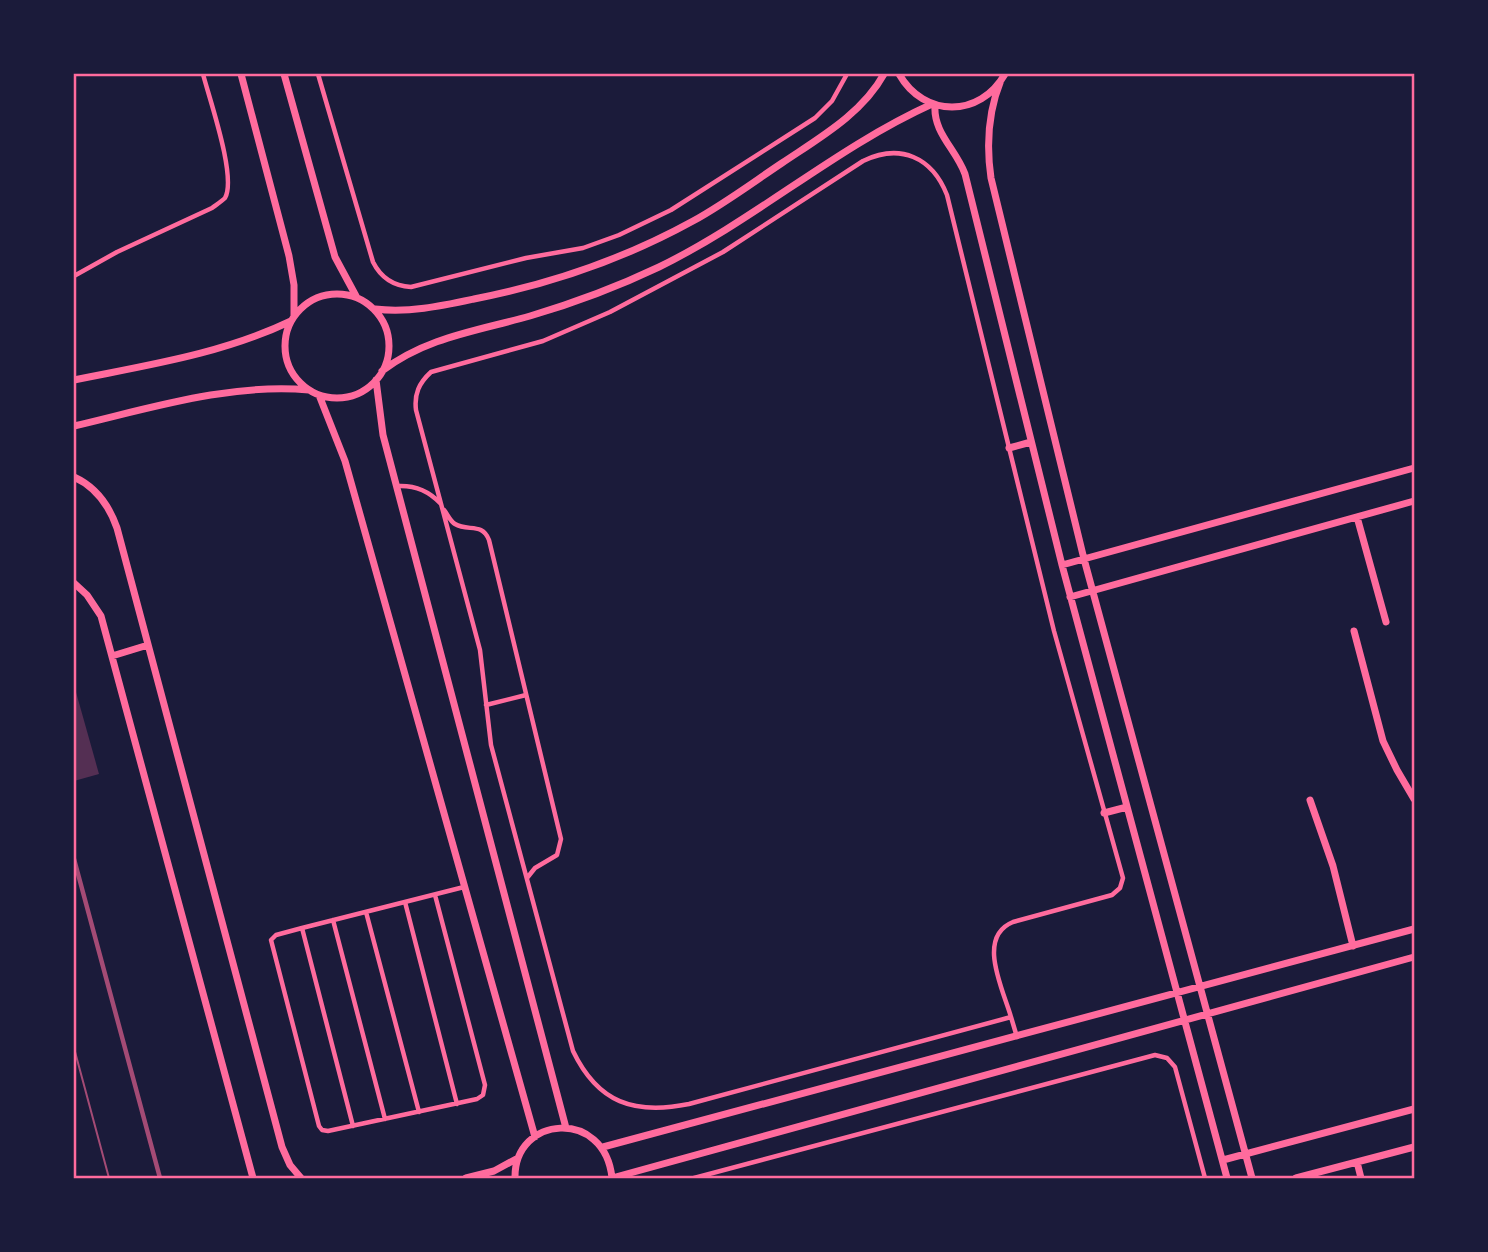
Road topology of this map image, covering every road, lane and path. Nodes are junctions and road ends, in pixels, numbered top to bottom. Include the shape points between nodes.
1 (203, 74) edge
2 (241, 74) edge
3 (284, 74) edge
4 (317, 74) edge
5 (847, 74) edge
6 (884, 74) edge
7 (899, 74) edge
8 (1003, 77) edge
9 (934, 104) junction
10 (74, 276) edge
11 (356, 297) junction
12 (375, 309) junction
13 (293, 318) junction
14 (382, 372) junction
15 (74, 380) edge
16 (376, 380) junction
17 (310, 390) junction
18 (319, 395) junction
19 (74, 426) edge
20 (1031, 442) junction
21 (1009, 448) junction
22 (1415, 468) edge
23 (74, 477) edge
24 (397, 486) junction
25 (1415, 502) edge
26 (441, 505) junction
27 (1357, 517) junction
28 (1084, 559) junction
29 (1062, 565) junction
30 (74, 583) edge
31 (1093, 590) junction
32 (1070, 597) junction
33 (1386, 622) dead end
34 (1354, 631) dead end
35 (148, 645) junction
36 (112, 656) junction
37 (526, 695) junction
38 (486, 705) junction
39 (1415, 799) edge
40 (1310, 800) dead end
41 (1127, 807) junction
42 (1104, 813) junction
43 (526, 879) junction
44 (465, 887) junction
45 (435, 895) junction
46 (405, 902) junction
47 (366, 912) junction
48 (333, 920) junction
49 (302, 928) junction
50 (1415, 929) edge
51 (1353, 946) junction
52 (1415, 957) edge
53 (1201, 988) junction
54 (1177, 994) junction
55 (1208, 1014) junction
56 (1011, 1017) junction
57 (1185, 1020) junction
58 (1017, 1037) junction
59 (457, 1104) junction
60 (1415, 1109) edge
61 (419, 1112) junction
62 (385, 1119) junction
63 (353, 1126) junction
64 (566, 1128) junction
65 (535, 1137) junction
66 (603, 1147) junction
67 (1415, 1147) edge
68 (1246, 1154) junction
69 (518, 1158) junction
70 (1223, 1160) junction
71 (1357, 1162) junction
72 (253, 1178) edge
73 (301, 1178) edge
74 (467, 1178) edge
75 (515, 1178) edge
76 (612, 1178) edge
77 (694, 1178) edge
78 (1205, 1178) edge
79 (1227, 1178) edge
80 (1252, 1178) edge
81 (1296, 1178) edge
82 (1361, 1178) edge

1 - 10 lane via 227,166 225,198
2 - 13 street via 289,256
3 - 11 street via 335,257
4 - 5 lane via 373,262 384,278 411,287 583,248 637,228 815,118 832,101
6 - 12 street via 862,104 827,133 717,207 647,244 599,265 524,288 419,309
7 - 9 street via 913,92
8 - 9 street via 972,104
8 - 28 street via 989,128 991,178
9 - 14 street via 867,137 753,214 671,261 558,307 425,345
9 - 20 street via 938,129 965,174
11 - 12 street
11 - 13 street via 343,293 316,298
12 - 14 street via 387,332
13 - 15 street via 210,352
13 - 17 street via 285,346 287,359 299,382
14 - 16 street
16 - 18 street via 350,396
16 - 24 street via 380,422
17 - 18 street
17 - 19 street via 219,393
18 - 44 street via 345,461
20 - 21 street
20 - 29 street
21 - 26 lane via 943,184 919,159 885,153 863,161 714,258 597,318 543,341 431,372 420,384 415,401
21 - 42 lane
22 - 28 street
23 - 35 street via 98,494 114,519
24 - 26 lane via 419,488
24 - 64 street
25 - 27 street
26 - 37 lane via 454,523 487,534
26 - 38 lane via 480,650
27 - 31 street
27 - 33 street
28 - 29 street
28 - 31 street
29 - 32 street
30 - 36 street via 101,616
31 - 32 street
31 - 53 street
32 - 41 street
34 - 39 street via 1383,741
35 - 36 street
35 - 73 street via 282,1147
36 - 72 street
37 - 38 lane
37 - 43 lane via 561,844 553,859
38 - 43 lane via 491,745
40 - 51 street
41 - 42 street
41 - 54 street
42 - 56 lane via 1122,878 1117,892 1013,922 997,934 993,954
43 - 56 lane via 573,1051 601,1090 630,1106 689,1104
44 - 45 lane
44 - 65 street
45 - 46 lane
45 - 59 lane via 485,1085 481,1097
46 - 47 lane
46 - 59 lane
47 - 48 lane
47 - 61 lane
48 - 49 lane
48 - 62 lane
49 - 63 lane
49 - 63 lane via 276,935 271,943 319,1126 328,1131
50 - 51 street
51 - 53 street
52 - 55 street
53 - 54 street
53 - 55 street
54 - 57 street
54 - 58 street
55 - 57 street
55 - 68 street
56 - 58 lane
57 - 70 street
57 - 76 street
58 - 66 street
59 - 61 lane
60 - 68 street
61 - 62 lane
62 - 63 lane
64 - 65 street
64 - 66 street via 580,1131
65 - 69 street
66 - 76 street
67 - 71 street
68 - 70 street
68 - 80 street
69 - 74 street
69 - 75 street
70 - 79 street
71 - 81 street
71 - 82 street
77 - 78 lane via 1155,1055 1167,1058 1175,1067

